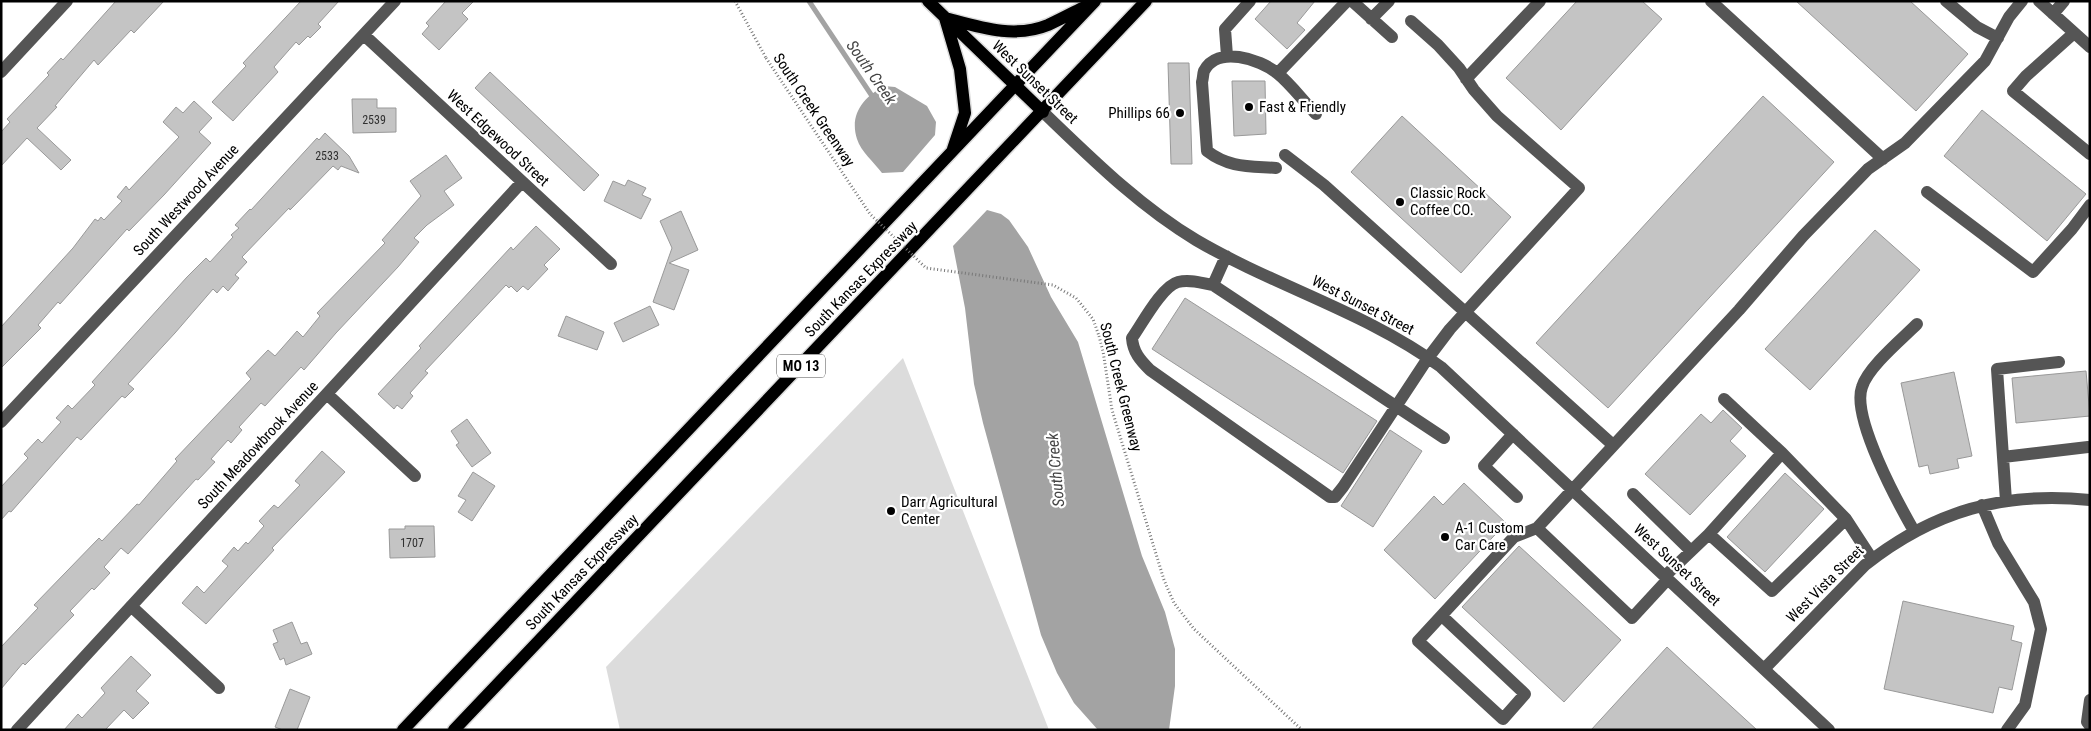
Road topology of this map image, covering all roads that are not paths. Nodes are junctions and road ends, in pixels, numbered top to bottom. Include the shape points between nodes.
1 (67, 1) edge
2 (395, 1) edge
3 (928, 1) edge
4 (1146, 1) edge
5 (1250, 1) edge
6 (1347, 1) edge
7 (1352, 1) edge
8 (1388, 1) edge
9 (1540, 1) edge
10 (1711, 1) edge
11 (1946, 1) edge
12 (2022, 1) edge
13 (2039, 1) edge
14 (2064, 1) edge
15 (1094, 2) edge
16 (2053, 14) junction
17 (945, 18) junction
18 (1371, 19) junction
19 (1411, 20) dead end
20 (2074, 33) junction
21 (364, 34) junction
22 (1392, 37) dead end
23 (1998, 38) junction
24 (2090, 47) edge
25 (1228, 56) junction
26 (1, 72) edge
27 (1278, 73) junction
28 (1466, 79) junction
29 (1015, 87) junction
30 (1042, 112) junction
31 (1316, 114) dead end
32 (952, 154) junction
33 (2090, 154) edge
34 (1285, 155) dead end
35 (1883, 159) junction
36 (1276, 168) dead end
37 (522, 182) junction
38 (1927, 192) dead end
39 (2090, 205) edge
40 (1226, 256) junction
41 (611, 264) dead end
42 (1213, 285) junction
43 (1464, 312) junction
44 (1917, 324) dead end
45 (1428, 358) junction
46 (2059, 362) dead end
47 (327, 394) junction
48 (1724, 399) dead end
49 (1396, 406) junction
50 (1, 422) edge
51 (1513, 434) junction
52 (1444, 438) dead end
53 (1613, 445) junction
54 (2088, 447) dead end
55 (1782, 453) junction
56 (2003, 457) junction
57 (415, 476) dead end
58 (1572, 489) junction
59 (1633, 494) dead end
60 (1517, 497) dead end
61 (2090, 500) edge
62 (2006, 501) junction
63 (1982, 505) junction
64 (1846, 519) junction
65 (1537, 528) junction
66 (1914, 531) junction
67 (1709, 534) junction
68 (1691, 551) junction
69 (1872, 559) junction
70 (1667, 578) junction
71 (131, 606) junction
72 (1442, 616) junction
73 (1764, 669) junction
74 (219, 688) dead end
75 (2090, 700) edge
76 (2090, 726) edge
77 (1823, 728) edge
78 (17, 730) edge
79 (403, 730) edge
80 (454, 730) edge
81 (2007, 730) edge

1 - 26 street
2 - 21 street, South Westwood Avenue
3 - 17 main road, West Sunset Street
4 - 30 main road, South Kansas Expressway / MO 13
5 - 25 street via 1225,29
6 - 27 street
7 - 18 street
8 - 18 street
9 - 28 street
10 - 35 street
11 - 23 street via 1977,27
12 - 23 street
13 - 16 street
14 - 16 street
15 - 17 main road via 1046,26 1014,32
15 - 29 main road, South Kansas Expressway / MO 13
16 - 20 street
17 - 29 main road, West Sunset Street
17 - 32 main road via 960,69 965,113
18 - 22 street
19 - 28 street via 1438,45
20 - 24 street
20 - 33 street via 2013,91
21 - 37 street, West Edgewood Street
21 - 50 street, South Westwood Avenue
23 - 35 street via 1994,49 1979,67 1905,144
25 - 27 street via 1262,63
25 - 36 street via 1214,60 1204,71 1207,151 1228,164
27 - 31 street
28 - 43 street via 1497,116 1579,188
29 - 30 main road, West Sunset Street
29 - 32 main road, South Kansas Expressway / MO 13
30 - 40 street, West Sunset Street via 1140,200 1167,221
30 - 80 main road, South Kansas Expressway / MO 13
32 - 79 main road, South Kansas Expressway / MO 13
34 - 43 street via 1324,185
35 - 53 street via 1868,169 1803,236
37 - 41 street, West Edgewood Street
37 - 47 street, South Meadowbrook Avenue
38 - 39 street via 2033,272
40 - 42 street
40 - 45 street, West Sunset Street via 1367,321
42 - 49 street
42 - 49 street via 1190,280 1167,288 1132,338 1132,346 1139,359 1330,497 1335,498 1343,487
43 - 45 street
43 - 53 street
44 - 66 street via 1872,370 1862,385 1860,398 1873,448 1889,488
45 - 49 street
45 - 51 street, West Sunset Street
46 - 56 street via 1997,369
47 - 57 street
47 - 71 street, South Meadowbrook Avenue
48 - 55 street
49 - 52 street
51 - 58 street, West Sunset Street
51 - 60 street via 1484,466
53 - 58 street
54 - 56 street
55 - 64 street
55 - 67 street
56 - 62 street
58 - 65 street
58 - 70 street, West Sunset Street
59 - 68 street
61 - 62 street, West Vista Street via 2051,497
62 - 63 street, West Vista Street
63 - 66 street, West Vista Street
63 - 81 street via 1998,543 2034,602 2041,629 2025,705
64 - 67 street via 1772,591
64 - 69 street
65 - 70 street via 1632,618
65 - 72 street via 1514,537
66 - 69 street, West Vista Street
67 - 68 street
68 - 70 street
69 - 73 street, West Vista Street
70 - 73 street, West Sunset Street
71 - 74 street
71 - 78 street, South Meadowbrook Avenue
72 - 72 street via 1525,694 1503,719 1418,641
73 - 77 street, West Sunset Street
75 - 76 street via 2087,722

